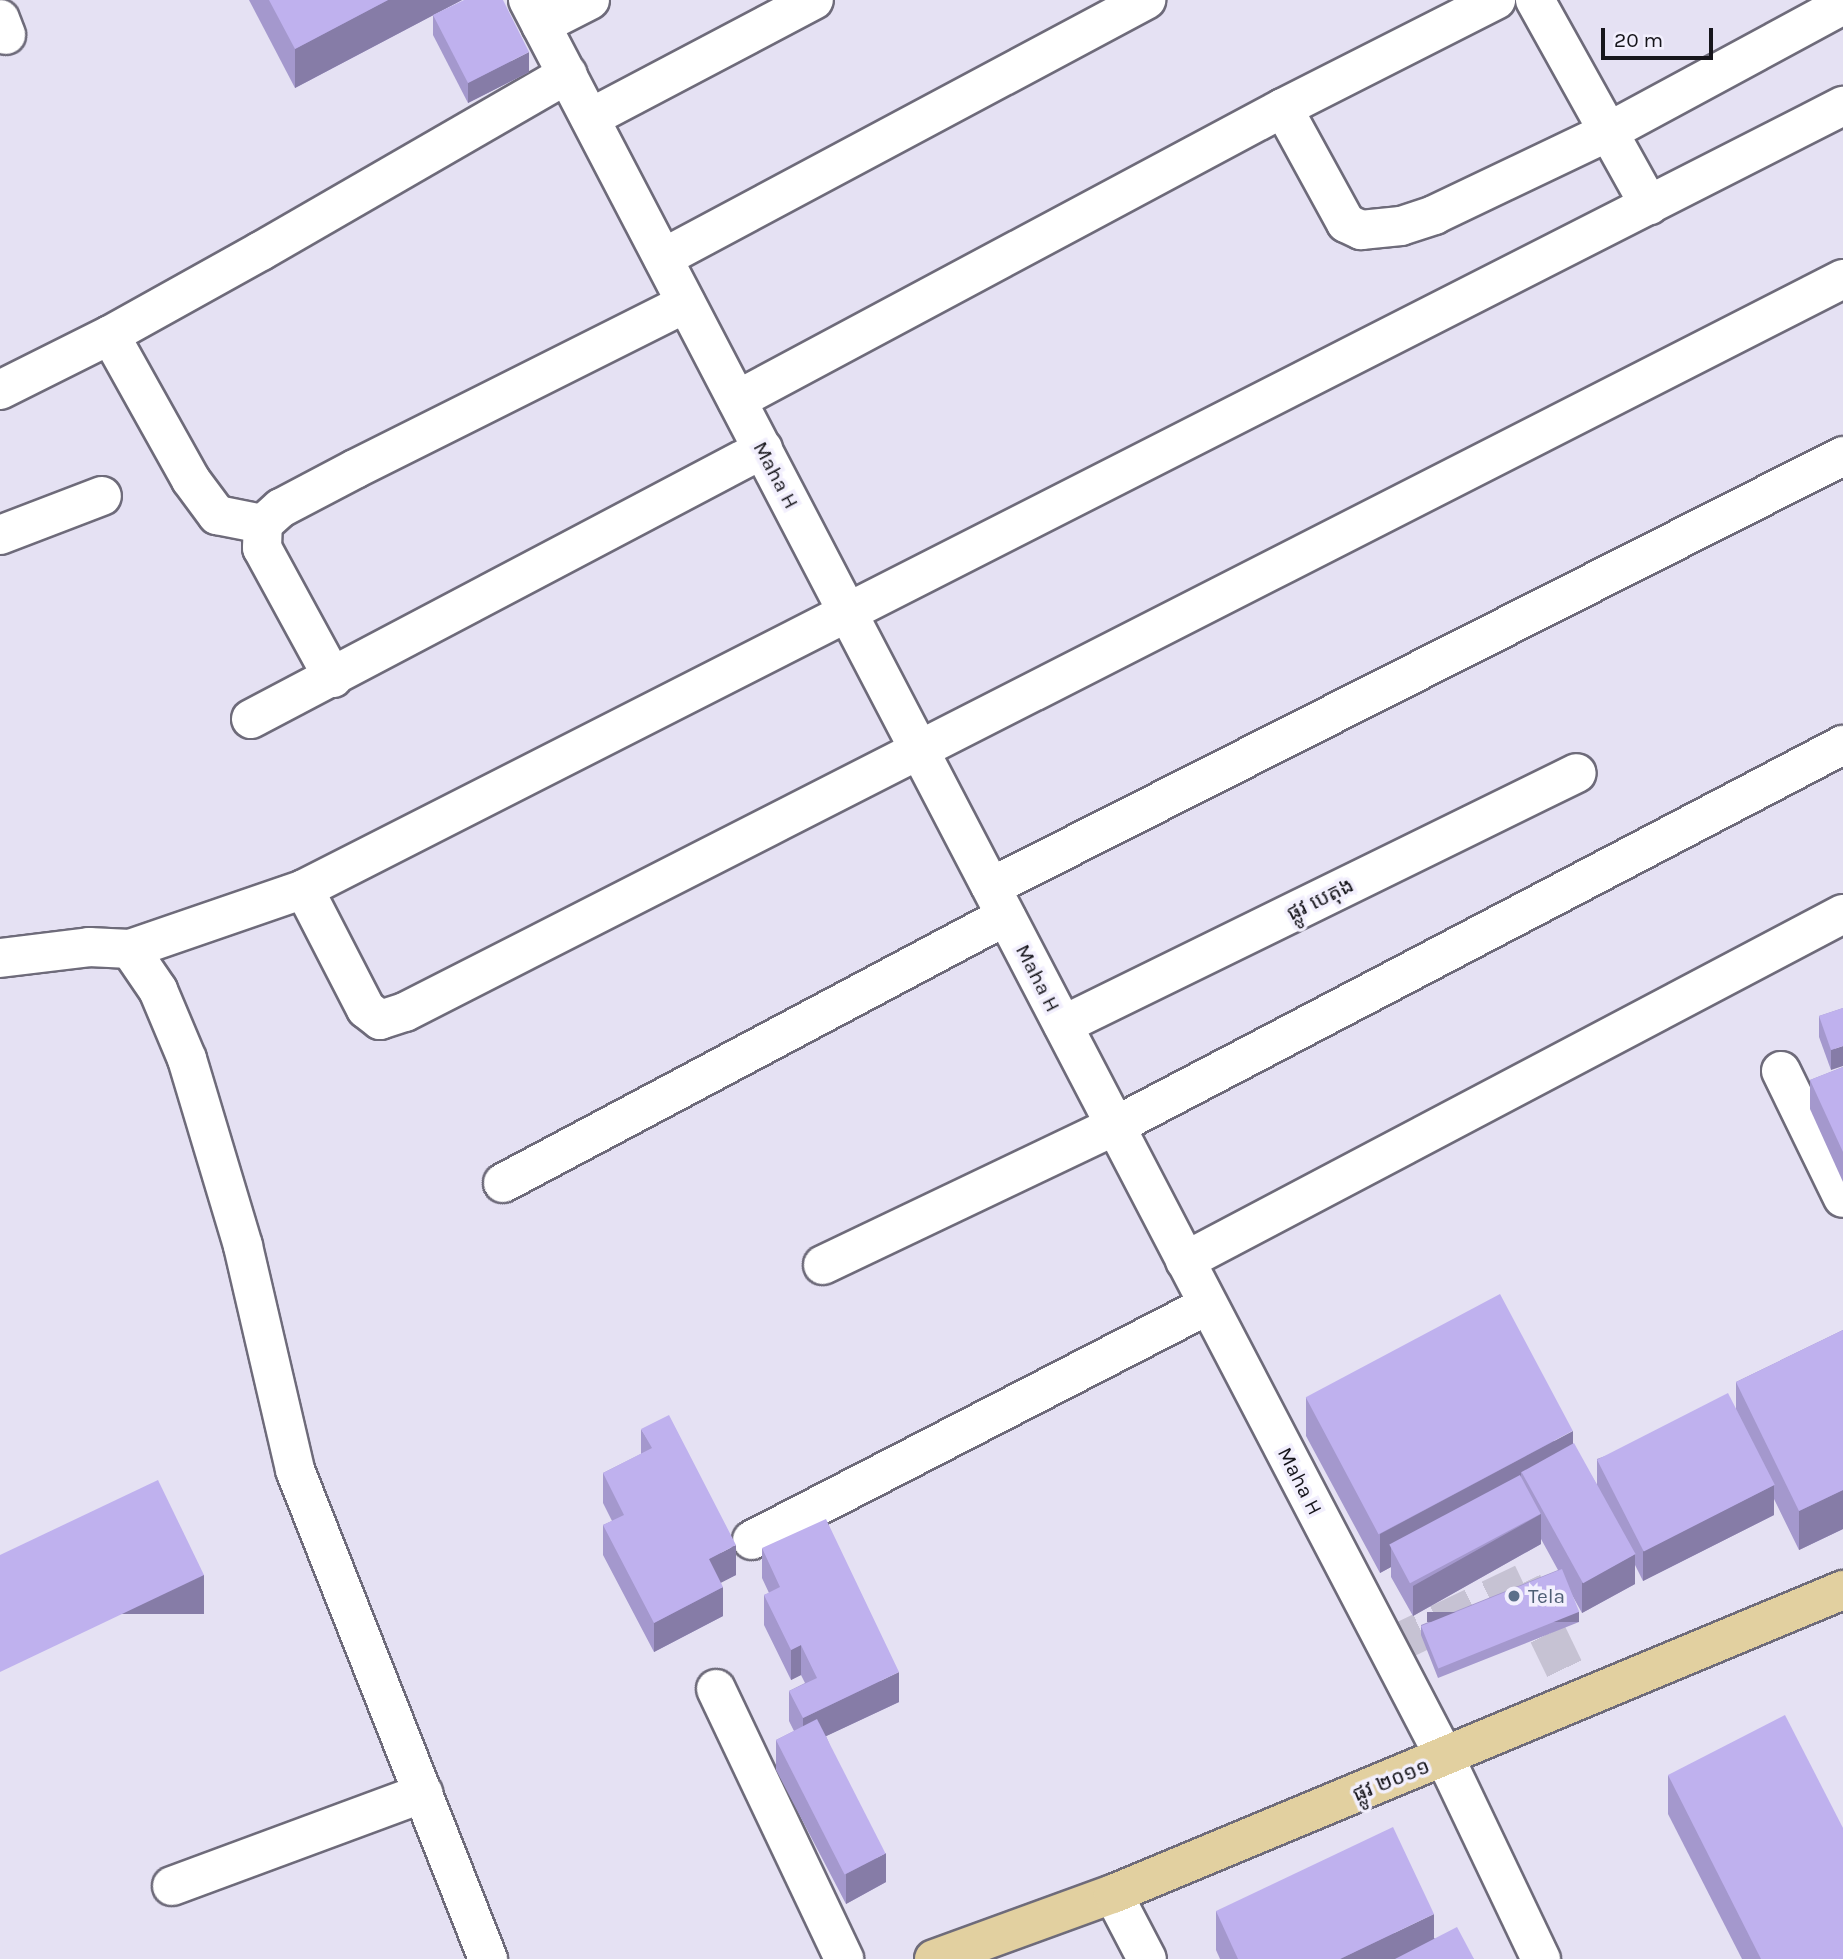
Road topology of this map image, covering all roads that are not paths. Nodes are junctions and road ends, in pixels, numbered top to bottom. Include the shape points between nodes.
1 (590, 0) edge
2 (814, 0) edge
3 (1146, 0) edge
4 (1496, 0) edge
5 (1535, 0) edge
6 (1843, 5) edge
7 (535, 12) edge
8 (567, 74) junction
9 (1843, 106) edge
10 (1283, 108) junction
11 (590, 118) junction
12 (1608, 132) junction
13 (1649, 205) junction
14 (663, 258) junction
15 (1843, 279) edge
16 (686, 303) junction
17 (110, 335) junction
18 (0, 390) edge
19 (737, 400) junction
20 (763, 449) junction
21 (1843, 456) edge
22 (102, 496) dead end
23 (263, 524) junction
24 (0, 535) edge
25 (848, 613) junction
26 (333, 678) junction
27 (251, 719) dead end
28 (1843, 745) edge
29 (918, 748) junction
30 (1577, 773) dead end
31 (304, 889) junction
32 (998, 901) junction
33 (1843, 914) edge
34 (130, 949) junction
35 (0, 958) edge
36 (1062, 1025) junction
37 (1781, 1072) dead end
38 (1115, 1126) junction
39 (503, 1183) dead end
40 (1843, 1198) edge
41 (1185, 1261) junction
42 (823, 1265) dead end
43 (1208, 1305) junction
44 (752, 1540) dead end
45 (1843, 1590) edge
46 (716, 1689) dead end
47 (1445, 1758) junction
48 (423, 1793) junction
49 (172, 1886) dead end
50 (1114, 1894) junction
51 (488, 1959) edge
52 (845, 1959) edge
53 (934, 1959) edge
54 (1147, 1959) edge
55 (1541, 1959) edge

1 - 7 street
2 - 11 street
3 - 14 street
4 - 10 street
5 - 12 street
6 - 12 street
7 - 8 street, Maha H
8 - 11 street, Maha H
8 - 17 street
9 - 13 street
10 - 12 street via 1346,223 1361,230 1401,226 1434,215
10 - 19 street
11 - 14 street, Maha H
12 - 13 street
13 - 25 street
14 - 16 street, Maha H
15 - 29 street
16 - 19 street, Maha H
16 - 23 street via 355,469 281,508
17 - 18 street
17 - 23 street via 191,480 217,515
19 - 20 street, Maha H
20 - 25 street, Maha H
20 - 26 street
21 - 32 street
22 - 24 street
23 - 26 street via 262,548
25 - 29 street, Maha H
25 - 31 street
26 - 27 street
28 - 38 street
29 - 31 street via 430,999 380,1020 366,1009
29 - 32 street, Maha H
30 - 36 street, ផ្លូវ បេតុង
31 - 34 street
32 - 36 street, Maha H
32 - 39 street
33 - 41 street
34 - 35 street via 89,947
34 - 48 street via 158,990 187,1059 243,1246 295,1470
36 - 38 street, Maha H
37 - 40 street
38 - 41 street, Maha H
38 - 42 street
41 - 43 street, Maha H
43 - 44 street
43 - 47 street, Maha H
45 - 47 main road, ផ្លូវ ២០១១
46 - 52 street
47 - 50 main road, ផ្លូវ ២០១១
47 - 55 street, Maha H
48 - 49 street
48 - 51 street
50 - 53 main road, ផ្លូវ ២០១១
50 - 54 street

